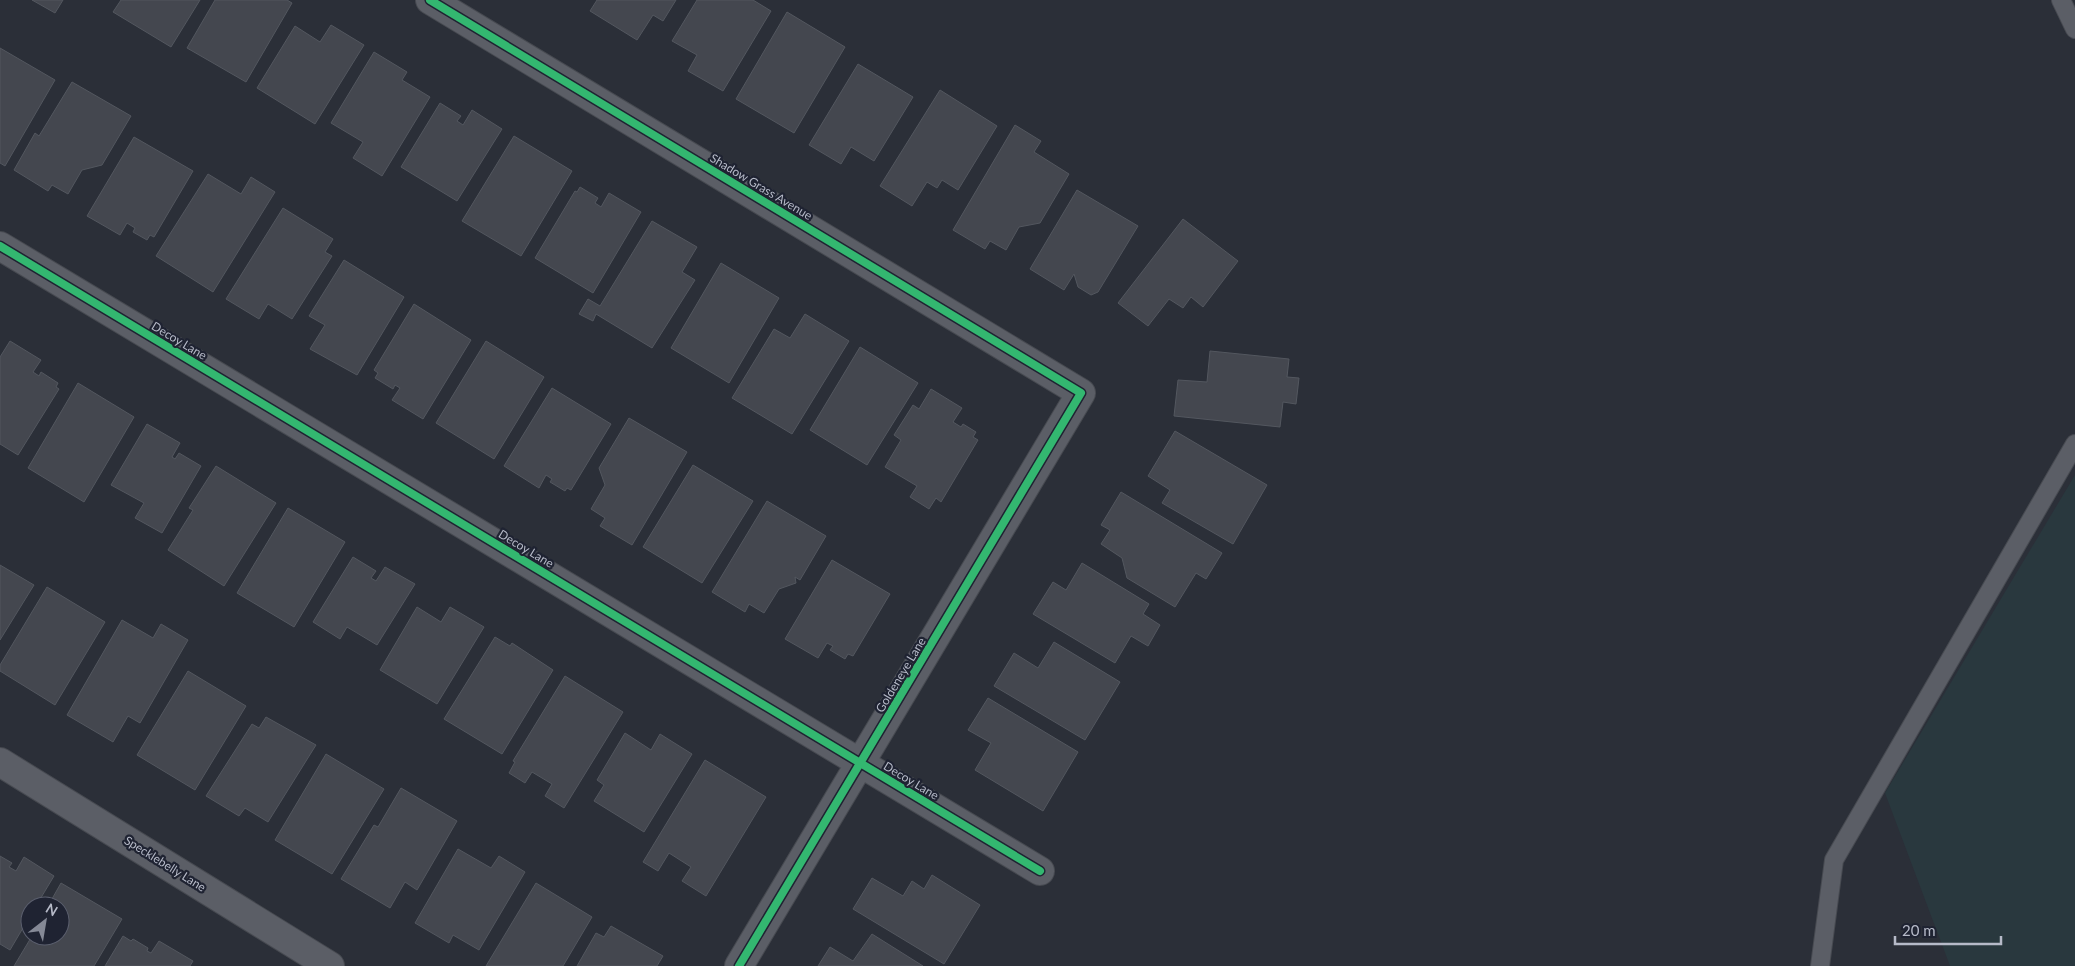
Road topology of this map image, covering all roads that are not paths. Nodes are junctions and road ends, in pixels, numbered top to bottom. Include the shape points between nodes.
1 (430, 0) edge
2 (2061, 0) edge
3 (2075, 29) edge
4 (0, 246) edge
5 (1081, 393) joint
6 (2075, 444) edge
7 (0, 762) edge
8 (861, 764) junction
9 (1040, 871) dead end
10 (330, 966) edge
11 (739, 966) edge
12 (1820, 966) edge

1 - 5 street, Shadow Grass Avenue
2 - 3 lane
4 - 8 street, Decoy Lane
5 - 8 street, Goldeneye Lane
6 - 12 lane via 1834,860
7 - 10 street, Specklebelly Lane
8 - 9 street, Decoy Lane
8 - 11 street, Goldeneye Lane

